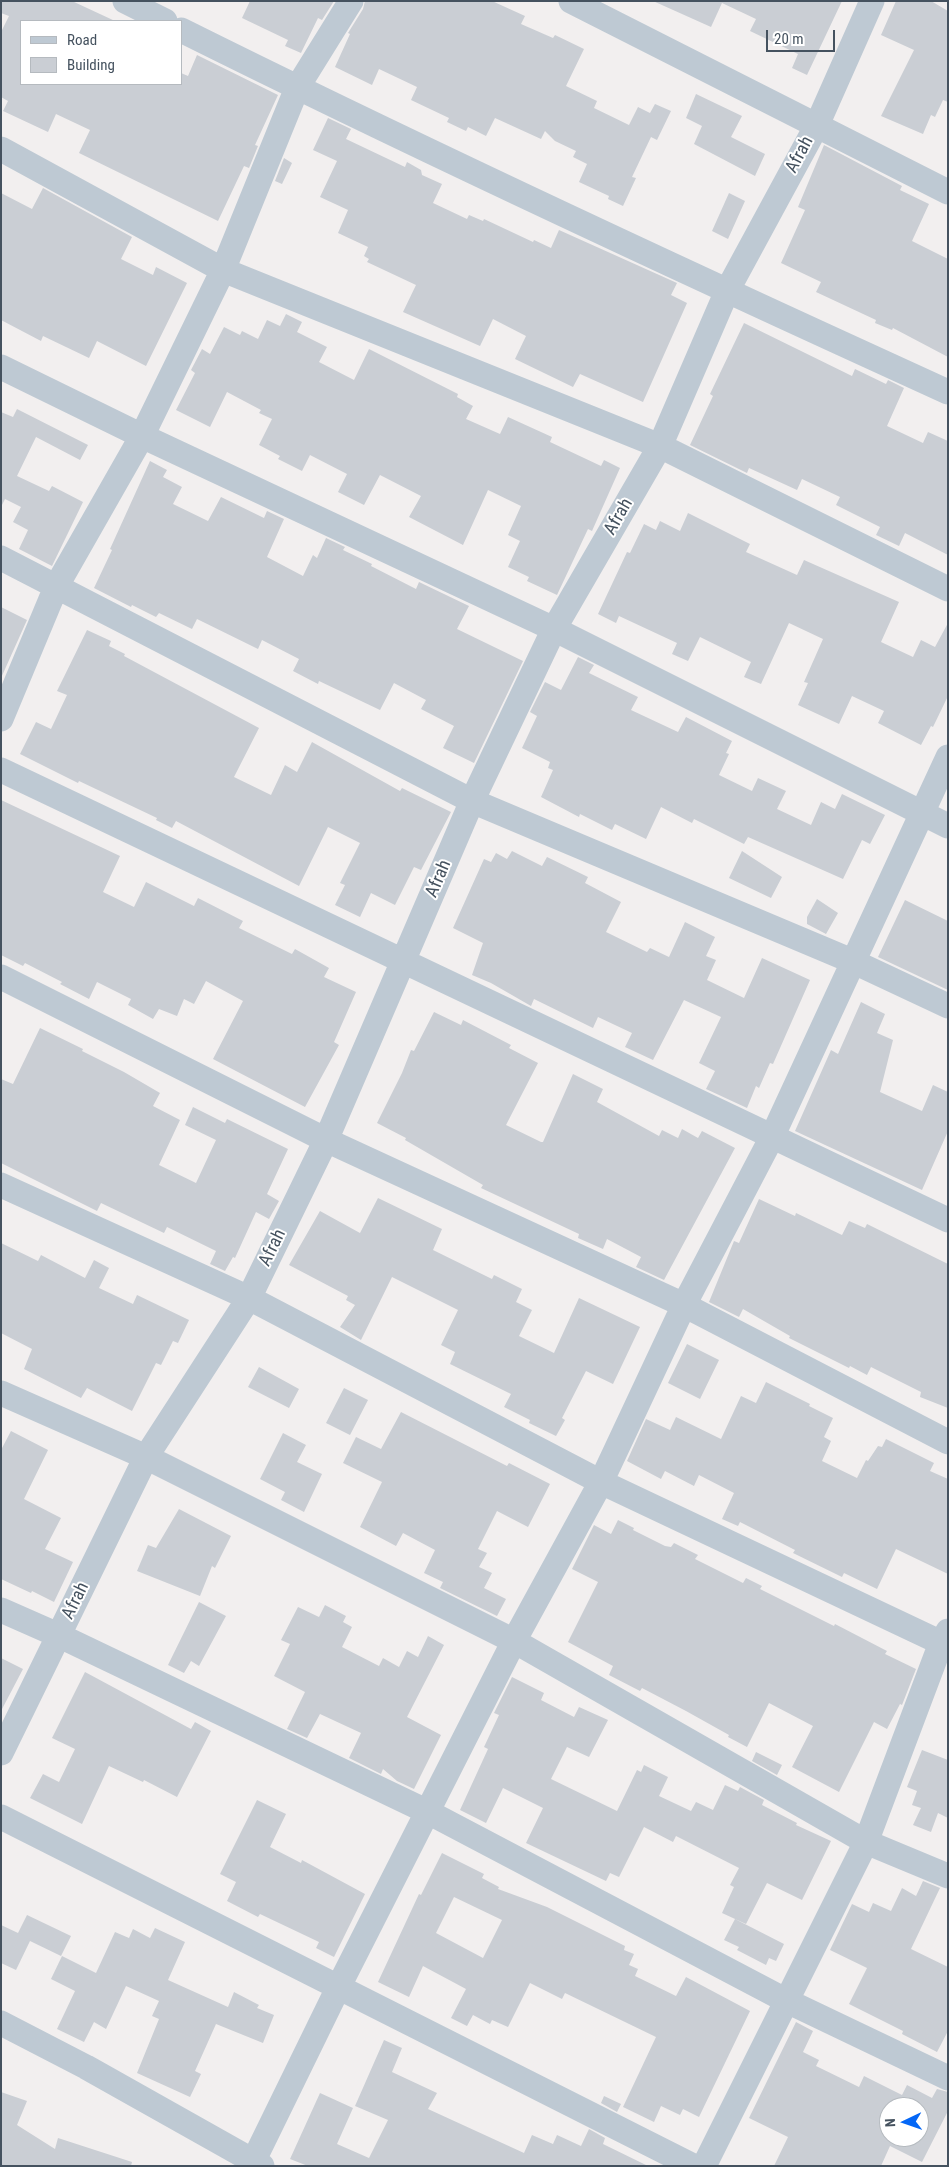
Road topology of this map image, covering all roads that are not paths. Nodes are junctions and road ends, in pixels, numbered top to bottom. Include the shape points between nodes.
1 (125, 1) edge
2 (351, 1) edge
3 (571, 1) edge
4 (872, 1) edge
5 (162, 20) edge
6 (182, 30) edge
7 (297, 88) junction
8 (817, 125) junction
9 (1, 149) edge
10 (948, 192) edge
11 (223, 270) junction
12 (727, 291) junction
13 (1, 367) edge
14 (948, 392) edge
15 (142, 436) junction
16 (660, 446) junction
17 (1, 558) edge
18 (56, 587) junction
19 (948, 589) edge
20 (554, 629) junction
21 (1, 720) edge
22 (948, 757) edge
23 (1, 770) edge
24 (472, 801) junction
25 (920, 814) junction
26 (948, 826) edge
27 (852, 961) junction
28 (404, 962) junction
29 (1, 977) edge
30 (948, 1006) edge
31 (773, 1135) junction
32 (326, 1140) junction
33 (1, 1185) edge
34 (948, 1220) edge
35 (249, 1298) junction
36 (684, 1305) junction
37 (1, 1393) edge
38 (948, 1442) edge
39 (146, 1457) junction
40 (602, 1482) junction
41 (1, 1610) edge
42 (60, 1636) junction
43 (514, 1640) junction
44 (946, 1640) edge
45 (1, 1753) edge
46 (428, 1812) junction
47 (1, 1817) edge
48 (866, 1842) junction
49 (948, 1876) edge
50 (339, 1986) junction
51 (787, 2001) junction
52 (1, 2023) edge
53 (948, 2078) edge
54 (255, 2164) edge
55 (693, 2166) edge
56 (704, 2166) edge

1 - 5 street
2 - 7 street
3 - 8 street
4 - 8 street, Afrah
6 - 7 street
7 - 11 street
7 - 12 street
8 - 10 street
8 - 12 street, Afrah
9 - 11 street
11 - 15 street
11 - 16 street
12 - 14 street
12 - 16 street, Afrah
13 - 15 street
15 - 18 street
15 - 20 street
16 - 19 street
16 - 20 street, Afrah
17 - 18 street
18 - 21 street
18 - 24 street
20 - 24 street, Afrah
20 - 25 street
22 - 25 street
23 - 28 street
24 - 27 street
24 - 28 street, Afrah
25 - 26 street
25 - 27 street
27 - 30 street
27 - 31 street
28 - 31 street
28 - 32 street, Afrah
29 - 32 street
31 - 34 street
31 - 36 street
32 - 35 street, Afrah
32 - 36 street
33 - 35 street
35 - 39 street, Afrah
35 - 40 street
36 - 38 street
36 - 40 street
37 - 39 street
39 - 42 street, Afrah
39 - 43 street
40 - 43 street
40 - 44 street
41 - 42 street
42 - 45 street, Afrah
42 - 46 street
43 - 46 street
43 - 48 street
44 - 48 street
46 - 50 street
46 - 51 street
47 - 50 street
48 - 49 street
48 - 51 street
50 - 54 street
50 - 55 street
51 - 53 street
51 - 56 street
52 - 54 street via 86,2067

